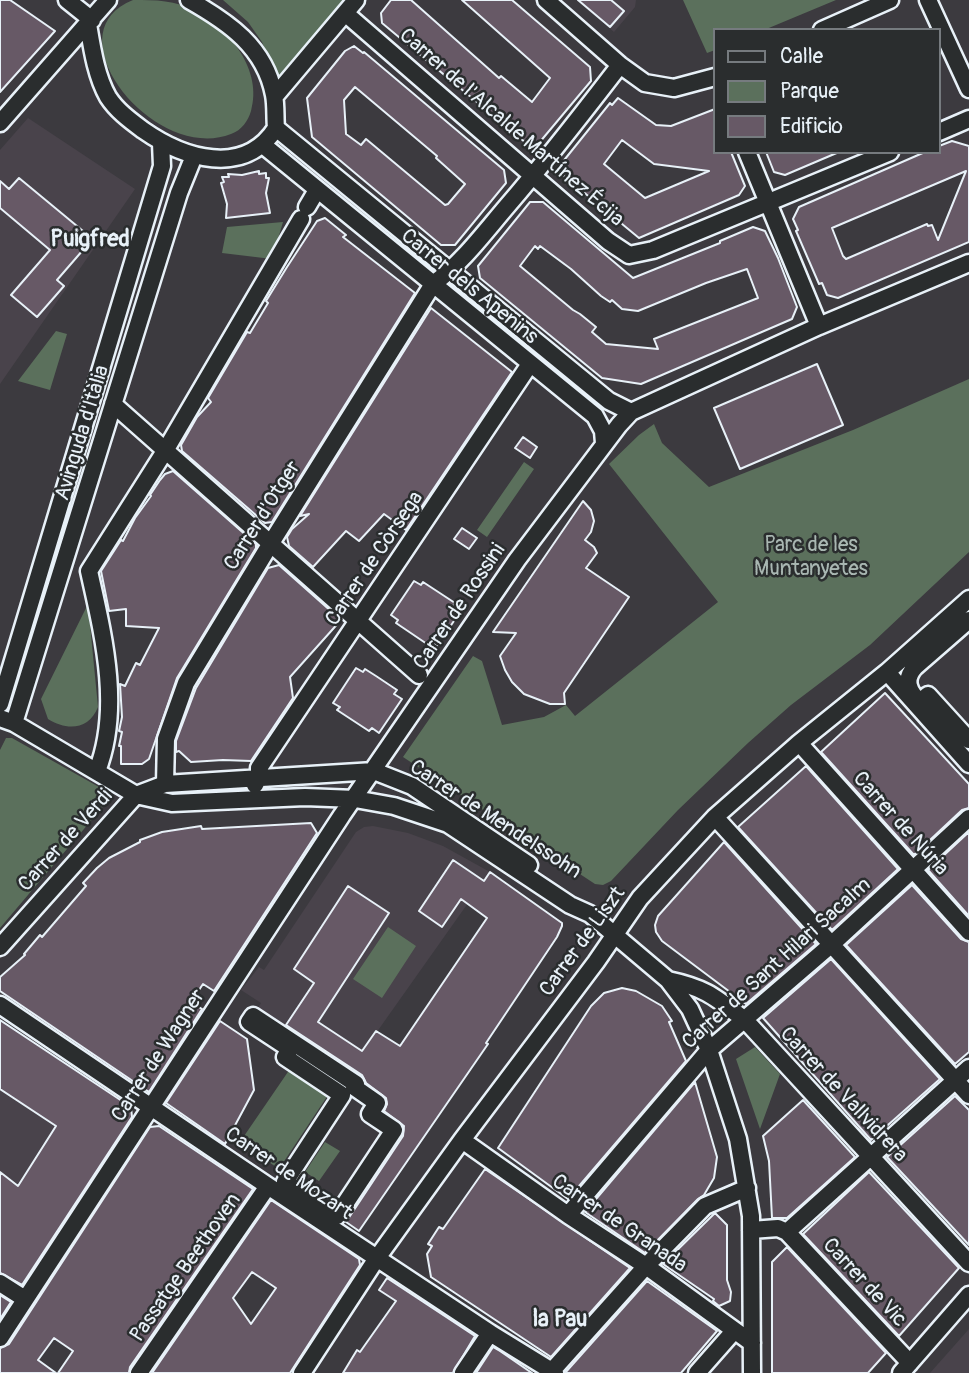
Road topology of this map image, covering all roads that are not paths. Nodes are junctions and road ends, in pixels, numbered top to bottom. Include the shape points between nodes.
1 (67, 0) edge
2 (108, 0) edge
3 (189, 0) edge
4 (547, 0) edge
5 (890, 0) edge
6 (928, 0) edge
7 (351, 6) edge
8 (90, 22) junction
9 (827, 28) edge
10 (941, 28) edge
11 (941, 28) edge
12 (620, 65) junction
13 (713, 78) edge
14 (969, 89) edge
15 (275, 96) junction
16 (969, 119) edge
17 (0, 123) edge
18 (276, 128) junction
19 (941, 131) edge
20 (161, 143) junction
21 (263, 145) junction
22 (748, 154) edge
23 (885, 154) edge
24 (194, 156) junction
25 (533, 176) junction
26 (317, 190) junction
27 (769, 202) junction
28 (969, 262) edge
29 (450, 271) junction
30 (433, 284) junction
31 (819, 326) junction
32 (530, 364) junction
33 (113, 404) junction
34 (631, 412) junction
35 (604, 443) junction
36 (165, 451) junction
37 (271, 543) junction
38 (969, 599) edge
39 (969, 620) edge
40 (358, 622) junction
41 (887, 672) junction
42 (419, 675) dead end
43 (0, 704) edge
44 (7, 720) edge
45 (969, 740) edge
46 (799, 743) junction
47 (969, 765) edge
48 (97, 771) junction
49 (374, 771) junction
50 (259, 777) junction
51 (165, 784) junction
52 (136, 795) junction
53 (355, 799) junction
54 (203, 801) junction
55 (715, 817) junction
56 (969, 818) edge
57 (912, 870) junction
58 (587, 911) junction
59 (969, 932) edge
60 (617, 935) junction
61 (832, 944) junction
62 (0, 947) edge
63 (668, 980) junction
64 (0, 1005) edge
65 (745, 1020) junction
66 (709, 1050) junction
67 (969, 1068) edge
68 (956, 1080) junction
69 (356, 1084) joint
70 (969, 1095) edge
71 (151, 1107) junction
72 (462, 1140) junction
73 (870, 1157) junction
74 (268, 1186) junction
75 (747, 1188) junction
76 (568, 1216) junction
77 (751, 1230) junction
78 (787, 1232) junction
79 (377, 1258) junction
80 (969, 1263) edge
81 (646, 1266) junction
82 (0, 1283) edge
83 (969, 1295) edge
84 (25, 1299) junction
85 (734, 1331) junction
86 (490, 1333) junction
87 (0, 1338) edge
88 (752, 1343) junction
89 (906, 1368) edge
90 (552, 1372) edge
91 (139, 1373) edge
92 (302, 1373) edge
93 (463, 1373) edge
94 (697, 1373) edge
95 (752, 1373) edge

1 - 8 street
2 - 8 street
3 - 15 street via 247,39 266,68
4 - 12 street
5 - 9 street
6 - 10 street
7 - 15 street
7 - 25 street, Carrer de l'Alcalde Martínez Écija
8 - 17 street
8 - 20 street via 109,98
11 - 14 street
12 - 13 street via 645,83 674,88
12 - 25 street
15 - 18 street
16 - 19 street
18 - 21 street
18 - 29 street, Carrer dels Apenins
20 - 24 street
20 - 43 street, Avinguda d'Itàlia via 162,166
21 - 24 street via 226,160
21 - 26 street, Carrer dels Apenins
22 - 27 street
23 - 27 street, Carrer de l'Alcalde Martínez Écija
24 - 33 street, Avinguda d'Itàlia
25 - 27 street, Carrer de l'Alcalde Martínez Écija via 629,255 653,250
25 - 29 street
26 - 30 street, Carrer dels Apenins
26 - 36 street
27 - 31 street
28 - 31 street
29 - 30 street
29 - 34 street, Carrer dels Apenins via 609,401
30 - 32 street, Carrer dels Apenins
30 - 37 street, Carrer d'Otger
31 - 34 street
32 - 35 street, Carrer dels Apenins via 595,416
32 - 40 street, Carrer de Còrsega
33 - 36 street
33 - 44 street, Avinguda d'Itàlia
34 - 35 street
35 - 49 street, Carrer de Rossini via 517,560
36 - 37 street
36 - 48 street via 89,570 108,681 105,752
37 - 40 street
37 - 51 street, Carrer d'Otger via 186,683 166,739
38 - 41 street, Carrer de Liszt
39 - 45 street via 915,667 908,685 920,702 928,695
40 - 42 street
40 - 50 street, Carrer de Còrsega via 259,768
41 - 46 street, Carrer de Liszt
41 - 47 street
44 - 48 street, Carrer de Mendelssohn
46 - 55 street, Carrer de Liszt
46 - 57 street, Carrer de Núria
48 - 52 street, Carrer de Mendelssohn
49 - 50 street
49 - 53 street, Carrer de Rossini
49 - 58 street, Carrer de Mendelssohn via 406,782 577,898
50 - 51 street
50 - 54 street via 248,789 216,792
51 - 52 street
52 - 54 street, Carrer de Mendelssohn via 172,803
52 - 62 street, Carrer de Verdi
53 - 54 street, Carrer de Mendelssohn
53 - 58 street, Carrer de Mendelssohn via 448,824 570,905
53 - 71 street, Carrer de Wagner
55 - 60 street, Carrer de Liszt via 640,898
55 - 61 street
56 - 57 street, Carrer de Sant Hilari Sacalm
57 - 59 street, Carrer de Núria
57 - 61 street, Carrer de Sant Hilari Sacalm
58 - 60 street, Carrer de Mendelssohn
60 - 63 street, Carrer de Mendelssohn
60 - 72 street, Carrer de Liszt
61 - 65 street, Carrer de Sant Hilari Sacalm
61 - 68 street
63 - 65 street, Carrer de Vallvidrera via 708,992
63 - 66 street via 690,1009
64 - 71 street, Carrer de Mozart
65 - 66 street, Carrer de Sant Hilari Sacalm
65 - 73 street, Carrer de Vallvidrera
66 - 75 street via 738,1139
66 - 76 street, Carrer de Sant Hilari Sacalm
67 - 68 street
68 - 70 street
68 - 73 street
69 - 69 street via 253,1016 249,1022 290,1049 285,1057 342,1095 285,1182 337,1216 394,1130 370,1114 377,1103 354,1087
71 - 74 street, Carrer de Mozart
71 - 84 street, Carrer de Wagner
72 - 76 street, Carrer de Granada
72 - 79 street, Carrer de Liszt
73 - 78 street
73 - 80 street, Carrer de Vallvidrera
74 - 79 street, Carrer de Mozart
74 - 91 street, Passatge Beethoven
75 - 77 street
75 - 81 street via 705,1206
76 - 81 street, Carrer de Granada
77 - 78 street
77 - 88 street
78 - 89 street, Carrer de Vic
79 - 86 street, Carrer de Mozart
79 - 92 street, Carrer de Liszt
81 - 85 street, Carrer de Granada
81 - 90 street
82 - 84 street
83 - 89 street
84 - 87 street, Carrer de Wagner
85 - 88 street, Carrer de Granada
85 - 94 street
86 - 90 street, Carrer de Mozart
86 - 93 street
88 - 95 street

